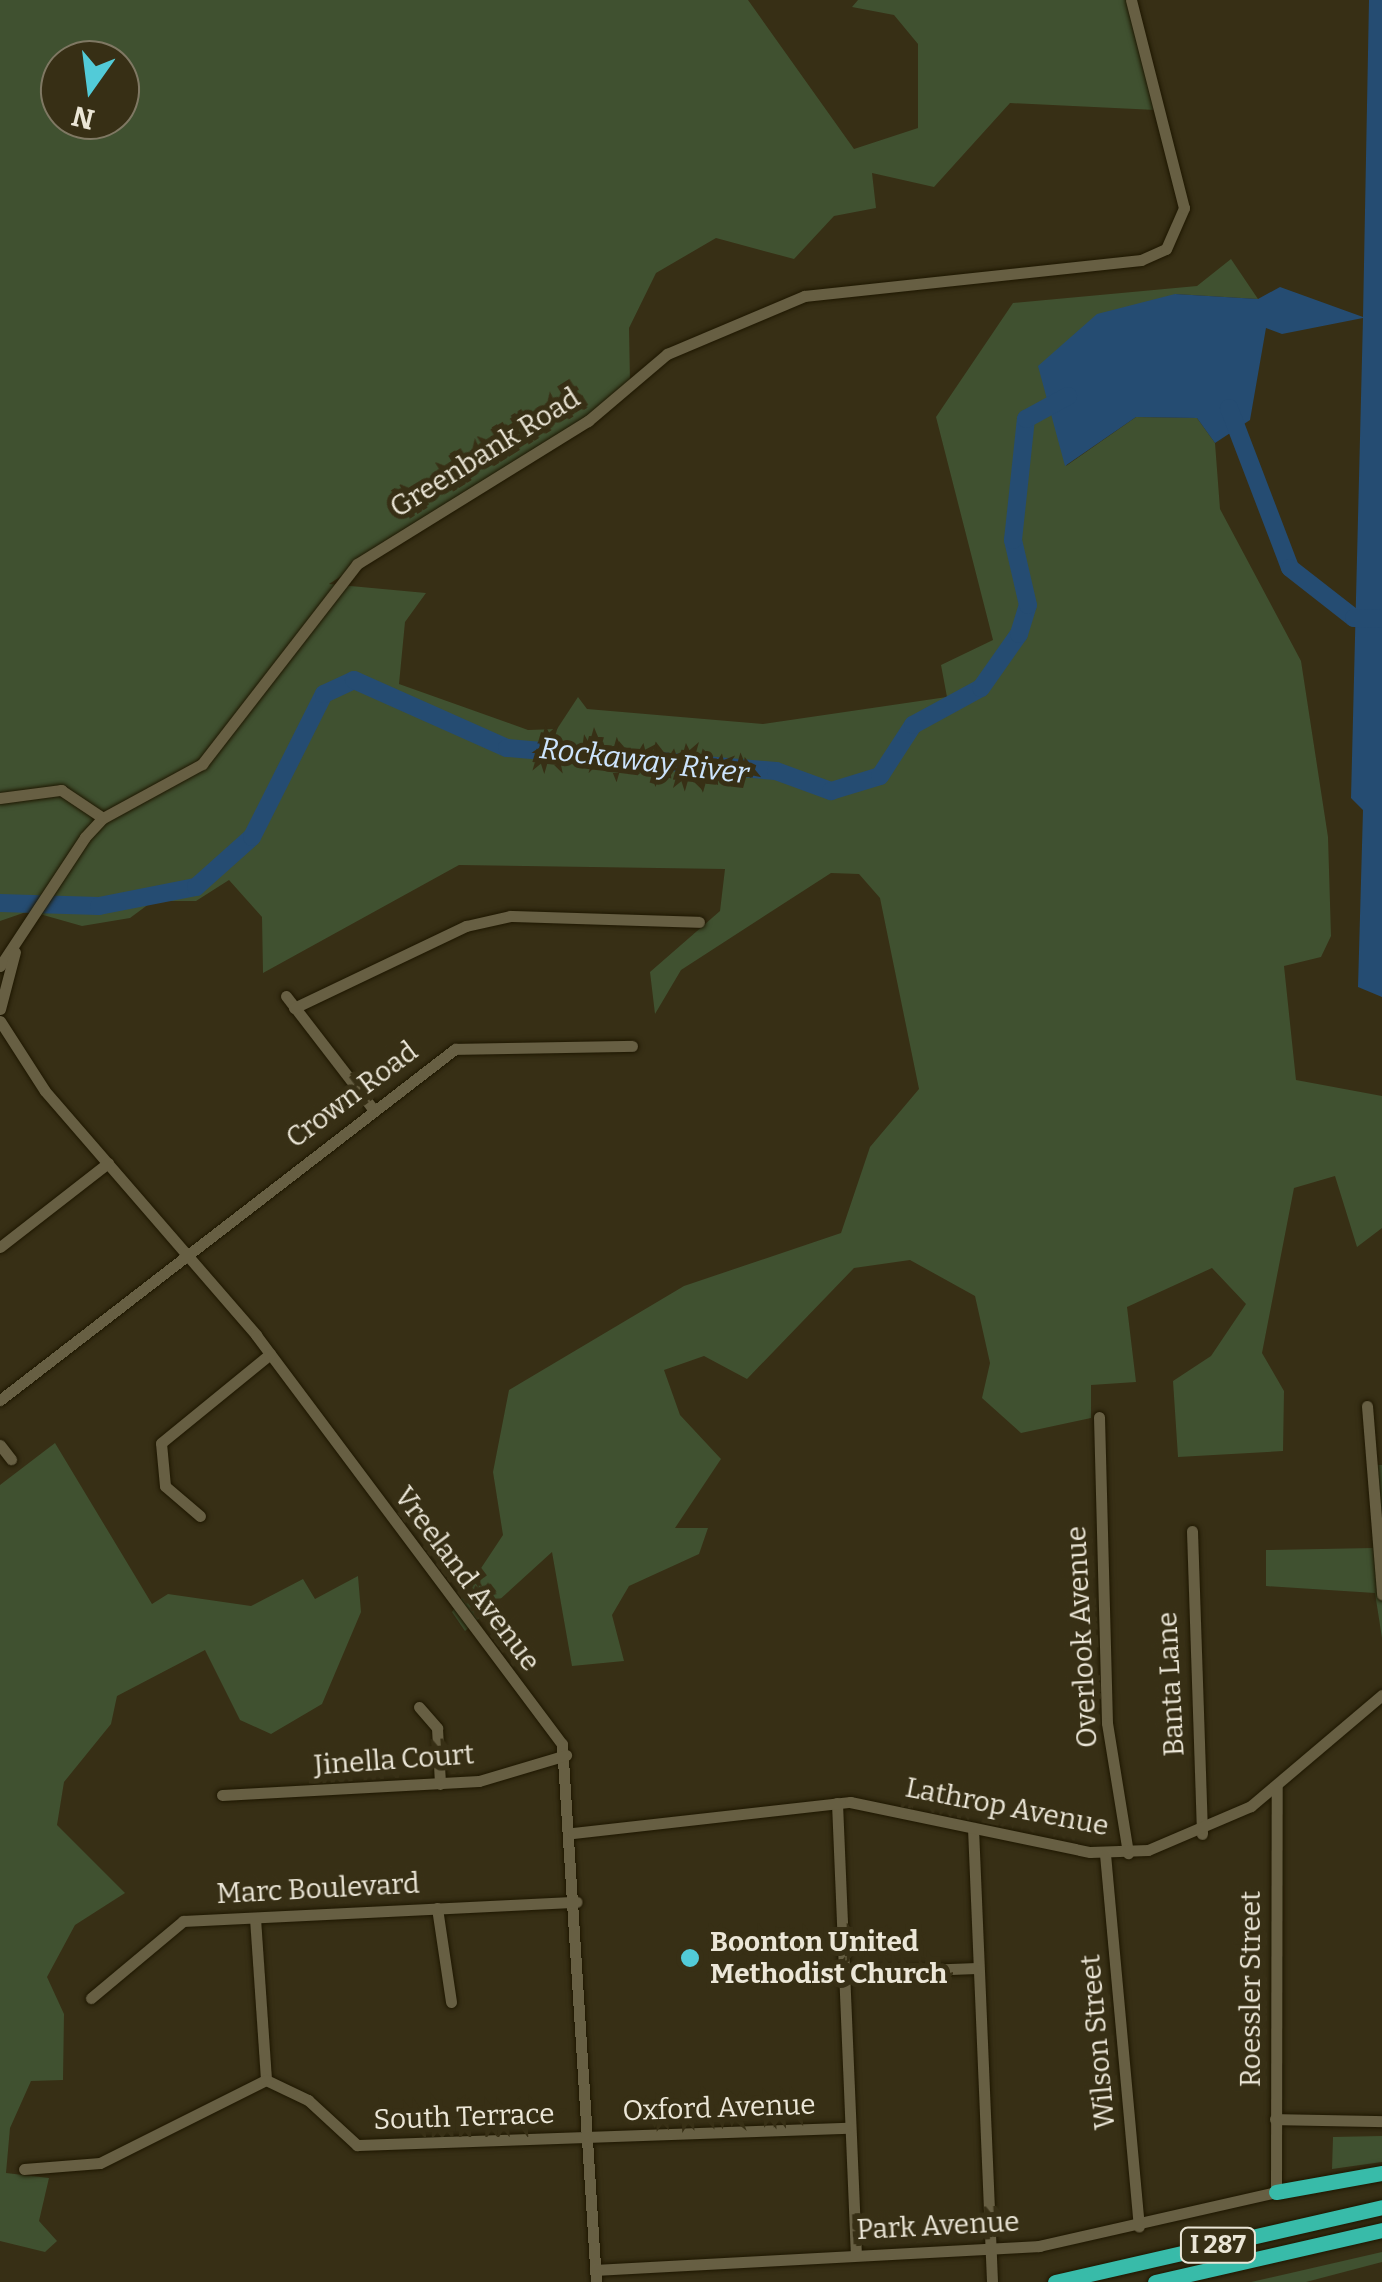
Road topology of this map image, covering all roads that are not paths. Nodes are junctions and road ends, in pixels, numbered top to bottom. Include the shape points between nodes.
1 (1131, 0) edge
2 (0, 798) edge
3 (103, 818) junction
4 (699, 922) dead end
5 (17, 942) junction
6 (0, 957) edge
7 (0, 966) edge
8 (286, 996) dead end
9 (294, 1008) junction
10 (0, 1009) edge
11 (0, 1021) edge
12 (632, 1046) dead end
13 (372, 1109) junction
14 (108, 1163) junction
15 (0, 1247) edge
16 (188, 1255) junction
17 (270, 1354) junction
18 (0, 1400) edge
19 (1367, 1406) dead end
20 (1099, 1417) dead end
21 (0, 1444) edge
22 (11, 1459) dead end
23 (200, 1516) dead end
24 (1192, 1531) dead end
25 (1382, 1594) edge
26 (1382, 1695) edge
27 (419, 1707) dead end
28 (566, 1755) junction
29 (440, 1784) junction
30 (1277, 1786) junction
31 (222, 1795) dead end
32 (836, 1803) junction
33 (973, 1828) junction
34 (573, 1833) junction
35 (1202, 1834) junction
36 (1128, 1853) junction
37 (1104, 1854) junction
38 (576, 1902) junction
39 (437, 1908) junction
40 (255, 1918) junction
41 (978, 1968) junction
42 (843, 1974) junction
43 (91, 1998) dead end
44 (452, 2002) dead end
45 (266, 2080) junction
46 (1275, 2119) junction
47 (1382, 2121) edge
48 (850, 2128) junction
49 (589, 2139) junction
50 (24, 2169) dead end
51 (1382, 2173) edge
52 (1276, 2192) junction
53 (1382, 2207) edge
54 (1140, 2226) junction
55 (1382, 2230) edge
56 (990, 2251) junction
57 (856, 2255) junction
58 (595, 2276) edge
59 (992, 2282) edge
60 (1054, 2282) edge
61 (1154, 2282) edge

1 - 3 street, Greenbank Road via 1184,208 1166,248 1142,260 804,296 695,338 644,368 588,421 357,564 202,764
2 - 3 street via 62,790
3 - 5 street, Greenbank Road
4 - 9 street via 510,916 466,926
5 - 6 street, Greenbank Road
5 - 7 street, Greenbank Road
5 - 10 street, Greenbank Road
8 - 9 street
9 - 13 street
11 - 14 street, Vreeland Avenue
12 - 13 street, Crown Road via 455,1049
13 - 16 street, Crown Road
14 - 15 street
14 - 16 street, Vreeland Avenue
16 - 17 street, Vreeland Avenue
16 - 18 street, Crown Road
17 - 23 street via 160,1442 165,1486
17 - 28 street, Vreeland Avenue
19 - 25 street
20 - 36 street, Overlook Avenue via 1107,1723
21 - 22 street
24 - 35 street, Banta Lane
26 - 30 street, Lathrop Avenue
27 - 29 street via 437,1728
28 - 29 street, Jinella Court
28 - 34 street
29 - 31 street, Jinella Court
30 - 35 street, Lathrop Avenue
30 - 46 street, Roessler Street
32 - 33 street, Lathrop Avenue
32 - 34 street, Lathrop Avenue
32 - 42 street
33 - 37 street, Lathrop Avenue
33 - 41 street
34 - 38 street
35 - 36 street, Lathrop Avenue
36 - 37 street, Lathrop Avenue
37 - 54 street, Wilson Street
38 - 39 street, Marc Boulevard
38 - 49 street
39 - 40 street, Marc Boulevard
39 - 44 street
40 - 43 street, Marc Boulevard via 177,1923
40 - 45 street
41 - 42 street
41 - 56 street
42 - 48 street
45 - 49 street, South Terrace via 308,2100 357,2145
45 - 50 street via 100,2163
46 - 47 street
46 - 52 street, Roessler Street
48 - 49 street, Oxford Avenue
48 - 57 street
49 - 58 street
51 - 52 highway
52 - 54 street, Park Avenue
53 - 60 highway, I 287
54 - 56 street, Park Avenue
55 - 61 highway, I 287
56 - 57 street, Park Avenue
56 - 59 street
57 - 58 street, Park Avenue

